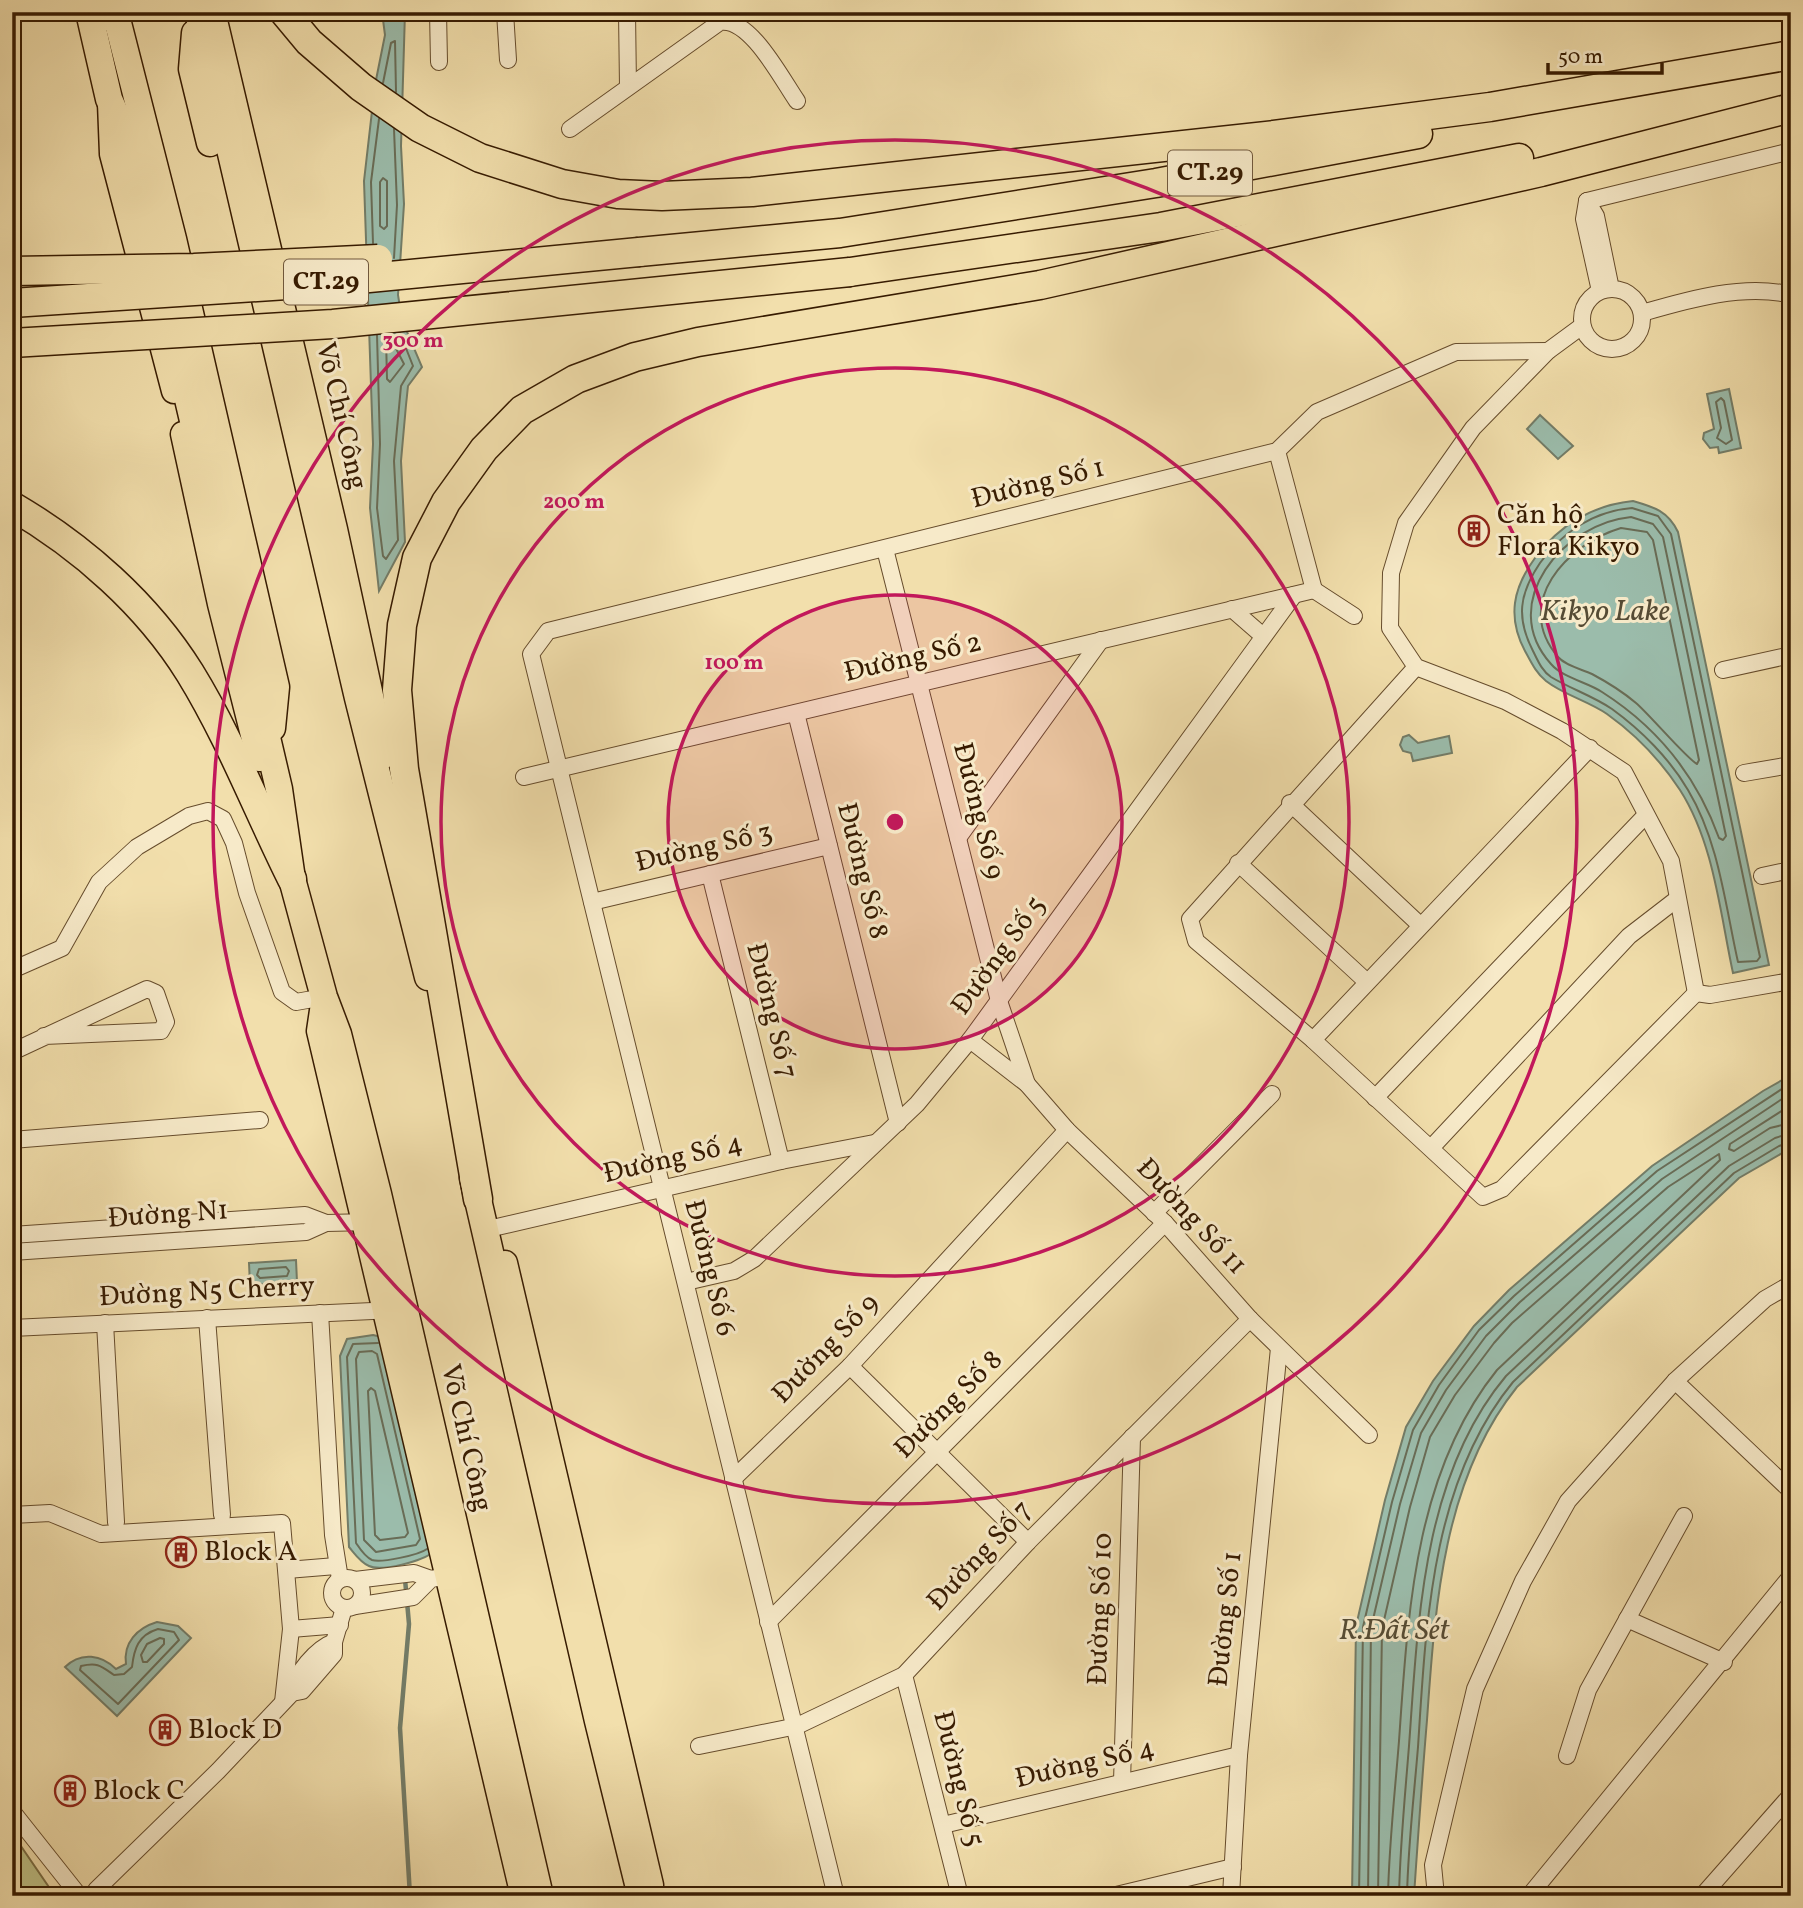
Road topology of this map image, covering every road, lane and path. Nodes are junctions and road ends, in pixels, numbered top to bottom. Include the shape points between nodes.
1 (89, 12) edge
2 (105, 12) edge
3 (197, 12) edge
4 (213, 12) edge
5 (284, 12) edge
6 (438, 12) edge
7 (505, 12) edge
8 (627, 12) edge
9 (1791, 55) edge
10 (508, 60) dead end
11 (439, 62) dead end
12 (628, 87) junction
13 (1582, 95) junction
14 (1791, 97) edge
15 (110, 99) junction
16 (797, 101) dead end
17 (1791, 108) edge
18 (1718, 121) junction
19 (570, 129) dead end
20 (1791, 151) edge
21 (1547, 161) junction
22 (639, 252) junction
23 (12, 271) edge
24 (1606, 290) junction
25 (1791, 295) edge
26 (12, 303) edge
27 (1642, 313) junction
28 (1582, 326) junction
29 (12, 343) edge
30 (1548, 351) junction
31 (1277, 451) junction
32 (12, 506) edge
33 (885, 549) junction
34 (1314, 590) junction
35 (1294, 594) junction
36 (1232, 609) junction
37 (1353, 616) dead end
38 (1263, 636) junction
39 (1101, 640) junction
40 (531, 654) joint
41 (1791, 655) edge
42 (1416, 667) junction
43 (1723, 670) dead end
44 (919, 684) junction
45 (796, 713) junction
46 (1590, 748) junction
47 (270, 750) junction
48 (1791, 765) edge
49 (559, 769) junction
50 (1744, 773) dead end
51 (524, 777) dead end
52 (385, 795) junction
53 (1290, 803) junction
54 (1645, 816) junction
55 (958, 838) junction
56 (829, 846) junction
57 (1238, 863) junction
58 (1791, 870) edge
59 (710, 874) junction
60 (1762, 876) dead end
61 (292, 878) junction
62 (1677, 899) junction
63 (592, 902) junction
64 (1420, 925) junction
65 (12, 971) edge
66 (1790, 981) edge
67 (1367, 982) junction
68 (1696, 993) junction
69 (324, 997) junction
70 (999, 1001) junction
71 (44, 1036) junction
72 (970, 1040) junction
73 (1313, 1040) junction
74 (12, 1052) edge
75 (1027, 1084) junction
76 (1272, 1094) dead end
77 (1375, 1098) junction
78 (260, 1120) dead end
79 (898, 1123) junction
80 (1068, 1130) junction
81 (12, 1140) edge
82 (874, 1143) junction
83 (1431, 1148) junction
84 (781, 1161) junction
85 (662, 1188) junction
86 (478, 1199) junction
87 (1160, 1218) junction
88 (374, 1222) junction
89 (326, 1223) junction
90 (116, 1227) junction
91 (484, 1230) junction
92 (12, 1235) edge
93 (117, 1245) junction
94 (12, 1252) edge
95 (686, 1282) junction
96 (1791, 1284) edge
97 (396, 1310) junction
98 (320, 1313) junction
99 (207, 1318) junction
100 (1250, 1319) junction
101 (105, 1323) junction
102 (12, 1328) edge
103 (1279, 1348) junction
104 (850, 1366) junction
105 (1675, 1381) junction
106 (1370, 1436) dead end
107 (1132, 1437) junction
108 (939, 1453) junction
109 (733, 1479) junction
110 (1791, 1492) edge
111 (222, 1515) dead end
112 (12, 1516) edge
113 (1684, 1516) dead end
114 (116, 1522) dead end
115 (1028, 1542) junction
116 (287, 1570) junction
117 (344, 1575) junction
118 (1791, 1576) edge
119 (445, 1577) junction
120 (346, 1613) junction
121 (1627, 1619) junction
122 (768, 1622) junction
123 (291, 1629) junction
124 (1724, 1662) junction
125 (904, 1675) junction
126 (287, 1698) junction
127 (797, 1726) junction
128 (699, 1746) dead end
129 (1239, 1755) junction
130 (1567, 1756) dead end
131 (1122, 1782) junction
132 (1791, 1795) edge
133 (12, 1811) edge
134 (943, 1825) junction
135 (1233, 1867) junction
136 (98, 1893) edge
137 (76, 1894) edge
138 (523, 1896) edge
139 (540, 1896) edge
140 (641, 1896) edge
141 (654, 1896) edge
142 (836, 1896) edge
143 (960, 1896) edge
144 (1112, 1896) edge
145 (1231, 1896) edge
146 (1436, 1896) edge
147 (1529, 1896) edge
148 (1702, 1896) edge

1 - 15 highway, Võ Chí Công
2 - 47 highway, Võ Chí Công via 118,23 173,239 276,688
3 - 52 highway, Võ Chí Công
4 - 52 main road, Võ Chí Công via 378,725
5 - 13 highway via 309,42 361,87 420,128 480,158 531,175 618,194 662,197 751,192 1274,135
6 - 11 street
7 - 10 street
8 - 12 street
9 - 13 highway, CT.29
12 - 16 street via 720,22 729,21 744,27
12 - 19 street
13 - 22 highway, CT.29 via 1156,183 840,233
14 - 18 highway
15 - 47 highway, Võ Chí Công via 128,142
15 - 61 main road, Võ Chí Công via 112,154 176,400 226,629
17 - 18 highway
18 - 21 highway
20 - 24 street via 1587,201 1584,219
21 - 29 highway, CT.29, bridge via 1161,227 850,272 333,324
21 - 86 highway via 1040,285 698,342 635,357 576,379 523,410 485,449 446,502 417,558 402,625 397,690 404,769
22 - 23 highway, bridge
22 - 26 highway, CT.29, bridge via 317,283
24 - 27 street via 1631,295
24 - 28 street via 1587,302
25 - 27 street via 1734,293
27 - 28 street via 1639,334 1624,348 1603,349 1586,336
28 - 30 street
30 - 31 street via 1456,352 1317,412
30 - 42 street via 1466,436 1406,523 1391,573 1390,628
31 - 33 street, Đường Số 1
31 - 34 street
32 - 61 highway via 100,568 189,671
33 - 40 street, Đường Số 1 via 548,631
33 - 44 street, Đường Số 9
34 - 35 street, Đường Số 2
34 - 37 street
35 - 36 street, Đường Số 2
35 - 38 street, Đường Số 5
36 - 38 street
36 - 39 street, Đường Số 2
38 - 70 street, Đường Số 5
39 - 44 street, Đường Số 2
39 - 55 street
40 - 49 street, Đường Số 6
41 - 43 street
42 - 46 street via 1505,701
42 - 53 street
44 - 45 street, Đường Số 2
44 - 55 street, Đường Số 9
45 - 49 street, Đường Số 2
45 - 56 street, Đường Số 8
46 - 54 street via 1624,772
46 - 64 street
47 - 61 highway, Võ Chí Công
48 - 50 street
49 - 51 street, Đường Số 2
49 - 63 street, Đường Số 6
52 - 86 highway, Võ Chí Công
53 - 57 street
53 - 64 street
54 - 62 street via 1671,861
54 - 77 street
55 - 70 street, Đường Số 9
56 - 59 street, Đường Số 3
56 - 79 street, Đường Số 8
57 - 67 street
57 - 73 street via 1189,919 1196,941
58 - 60 street
59 - 63 street, Đường Số 3
59 - 84 street, Đường Số 7
61 - 69 highway, Võ Chí Công
62 - 68 street
62 - 83 street via 1629,936
63 - 85 street, Đường Số 6
64 - 67 street
65 - 69 street via 62,948 99,882 137,847 190,816 208,811 223,820 234,843 282,992 296,1002
66 - 68 street via 1730,993
67 - 73 street
68 - 83 street via 1502,1189 1483,1197
69 - 88 highway, Võ Chí Công via 338,1034
70 - 72 street, Đường Số 5
70 - 75 street, Đường Số 9
71 - 71 street via 161,1031 166,1022 156,993 147,989
71 - 74 street
72 - 75 street, Đường Số 11
72 - 79 street, Đường Số 5
73 - 77 street
75 - 80 street, Đường Số 11
76 - 87 street, Đường Số 8
77 - 83 street
78 - 81 street
79 - 82 street, Đường Số 5
80 - 87 street, Đường Số 11
80 - 104 street, Đường Số 9
82 - 84 street, Đường Số 4
82 - 95 street, Đường Số 5 via 754,1259 734,1271
84 - 85 street, Đường Số 4
85 - 91 street, Đường Số 4
85 - 95 street, Đường Số 6
86 - 91 highway, Võ Chí Công
87 - 100 street, Đường Số 11
87 - 108 street, Đường Số 8
88 - 89 street, Đường N1
88 - 97 highway, Võ Chí Công
89 - 90 street, Đường N1 via 306,1214
89 - 93 street, Đường N1 via 306,1232
90 - 92 street, Đường N1
90 - 93 street
91 - 140 highway, Võ Chí Công
91 - 141 main road, Võ Chí Công via 506,1265
93 - 94 street, Đường N1
95 - 109 street, Đường Số 6
96 - 105 street via 1765,1299
97 - 98 street, Đường N5 Cherry
97 - 119 highway, Võ Chí Công
98 - 99 street, Đường N5 Cherry
98 - 117 street
99 - 101 street, Đường N5 Cherry
99 - 111 street
100 - 103 street, Đường Số 11
100 - 107 street, Đường Số 7
101 - 102 street, Đường N5 Cherry
101 - 114 street
103 - 106 street, Đường Số 11
103 - 129 street, Đường Số 1
104 - 108 street
104 - 109 street, Đường Số 9
105 - 110 street
105 - 146 street via 1568,1501 1522,1581 1475,1689 1433,1865
107 - 115 street, Đường Số 7
107 - 131 street, Đường Số 10
108 - 115 street
108 - 122 street, Đường Số 8
109 - 122 street, Đường Số 6
112 - 116 street via 50,1513 101,1534 282,1523
113 - 121 street
115 - 125 street, Đường Số 7
116 - 117 street
116 - 123 street
117 - 119 street
117 - 120 street via 331,1595
117 - 120 street via 362,1593
118 - 124 street
119 - 120 street via 413,1597
119 - 138 main road, Võ Chí Công
119 - 139 highway, Võ Chí Công
120 - 123 street
120 - 126 street via 334,1642 324,1646 293,1682
121 - 124 street
121 - 130 street via 1588,1690
122 - 127 street, Đường Số 6
123 - 126 street
124 - 147 street
125 - 127 street, Đường Số 7
125 - 134 street, Đường Số 5
126 - 136 street
127 - 128 street, Đường Số 7
127 - 142 street, Đường Số 6
129 - 131 street, Đường Số 4
129 - 135 street, Đường Số 1
131 - 134 street, Đường Số 4
132 - 148 street
133 - 137 street
134 - 143 street, Đường Số 5
135 - 144 street
135 - 145 street, Đường Số 1
136 - 137 street via 88,1887

